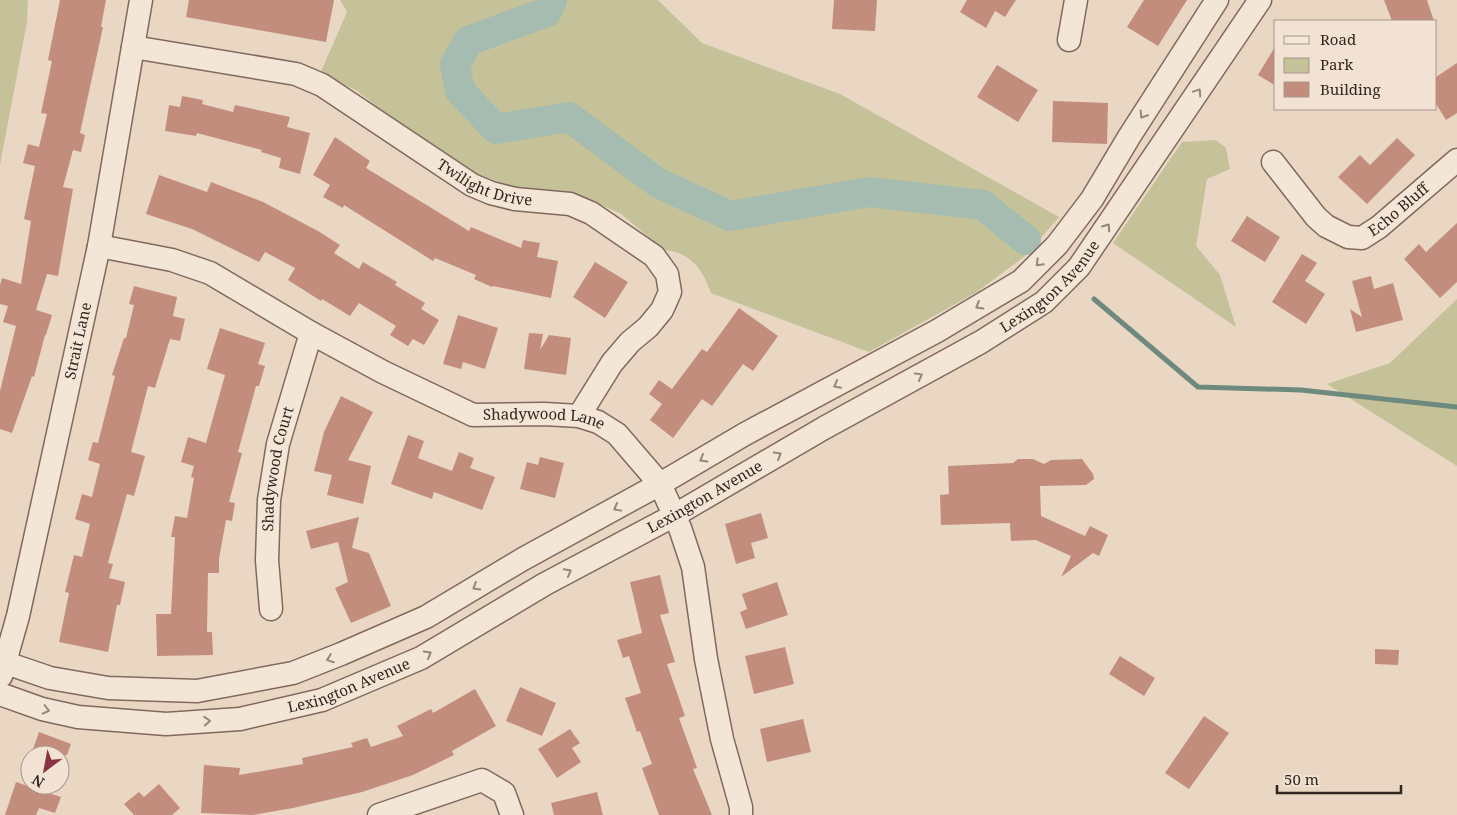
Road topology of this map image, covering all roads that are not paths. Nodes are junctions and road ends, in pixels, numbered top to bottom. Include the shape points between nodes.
1 (141, 0) edge
2 (1076, 0) edge
3 (1217, 0) edge
4 (1260, 0) edge
5 (1069, 40) dead end
6 (133, 47) junction
7 (1457, 160) edge
8 (1273, 162) dead end
9 (99, 246) junction
10 (311, 333) junction
11 (579, 416) junction
12 (660, 484) junction
13 (675, 515) junction
14 (271, 609) dead end
15 (1, 668) edge
16 (0, 694) edge
17 (379, 815) edge
18 (512, 815) edge
19 (741, 815) edge

1 - 6 street, Strait Lane
2 - 5 street
3 -> 12 street, Lexington Avenue via 1092,199 1058,245 1021,281
13 -> 4 street, Lexington Avenue via 981,342 1044,302 1079,267
6 - 9 street, Strait Lane
6 - 11 street, Twilight Drive via 296,74 322,84 472,185 491,194 515,199 570,204 591,213 654,256 667,274 670,292 662,310 612,363
7 - 8 street, Echo Bluff via 1380,227 1362,238 1348,237 1316,218
9 - 10 street, Shadywood Lane via 172,260 210,273
9 - 15 street, Strait Lane via 18,616
10 - 11 street, Shadywood Lane via 473,415
10 - 14 street, Shadywood Court via 278,444 269,500 267,560
11 - 12 street, Shadywood Lane via 598,422 617,434
12 - 13 street, Shadywood Lane
12 -> 15 street, Lexington Avenue via 426,616 293,673 197,691 108,688
16 -> 13 street, Lexington Avenue via 42,709 78,717 166,724 240,719 322,700 420,658 545,584
13 - 19 street, Shadywood Lane via 693,567 708,668
17 - 18 street via 482,780 504,793

